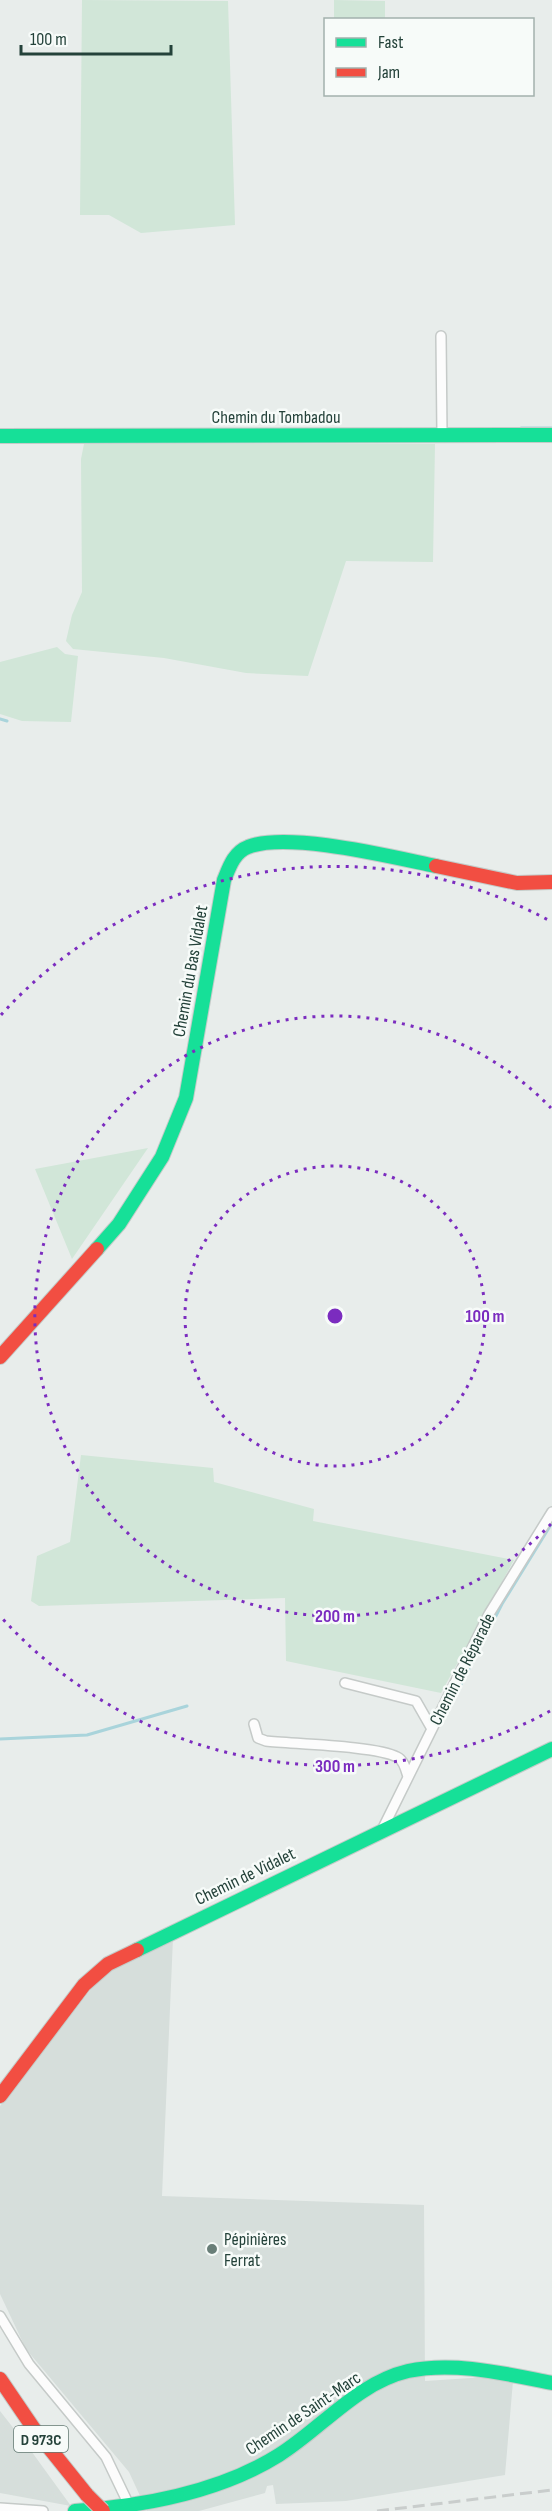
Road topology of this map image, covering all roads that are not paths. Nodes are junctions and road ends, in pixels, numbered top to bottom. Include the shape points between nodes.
1 (441, 336) dead end
2 (442, 435) junction
3 (552, 435) edge
4 (0, 436) edge
5 (552, 882) edge
6 (0, 1357) edge
7 (552, 1512) edge
8 (345, 1683) dead end
9 (254, 1724) dead end
10 (432, 1729) junction
11 (552, 1749) edge
12 (408, 1777) junction
13 (382, 1830) junction
14 (0, 2096) edge
15 (0, 2316) edge
16 (0, 2379) edge
17 (552, 2383) edge
18 (129, 2505) junction
19 (0, 2508) edge
20 (43, 2511) edge
21 (75, 2511) edge
22 (103, 2511) edge

1 - 2 street
2 - 3 street, Chemin du Tombadou
2 - 4 street, Chemin du Tombadou
5 - 6 street, Chemin du Bas Vidalet via 517,884 295,842 248,846 233,859 224,880 186,1098 162,1157 119,1224
7 - 10 street, Chemin de Réparade via 489,1614
8 - 10 street via 416,1701
9 - 12 street via 258,1738 266,1741 398,1757
10 - 12 street, Chemin de Réparade
11 - 13 street, Chemin de Vidalet
12 - 13 street, Chemin de Réparade
13 - 14 street, Chemin de Vidalet via 108,1964 84,1985
15 - 18 street via 29,2364 106,2457
16 - 22 street, D 973C, bridge via 34,2429
17 - 18 street, Chemin de Saint-Marc via 492,2371 446,2369 396,2376 367,2391 257,2467 206,2486
18 - 21 street, Chemin de Saint-Marc
19 - 20 street

